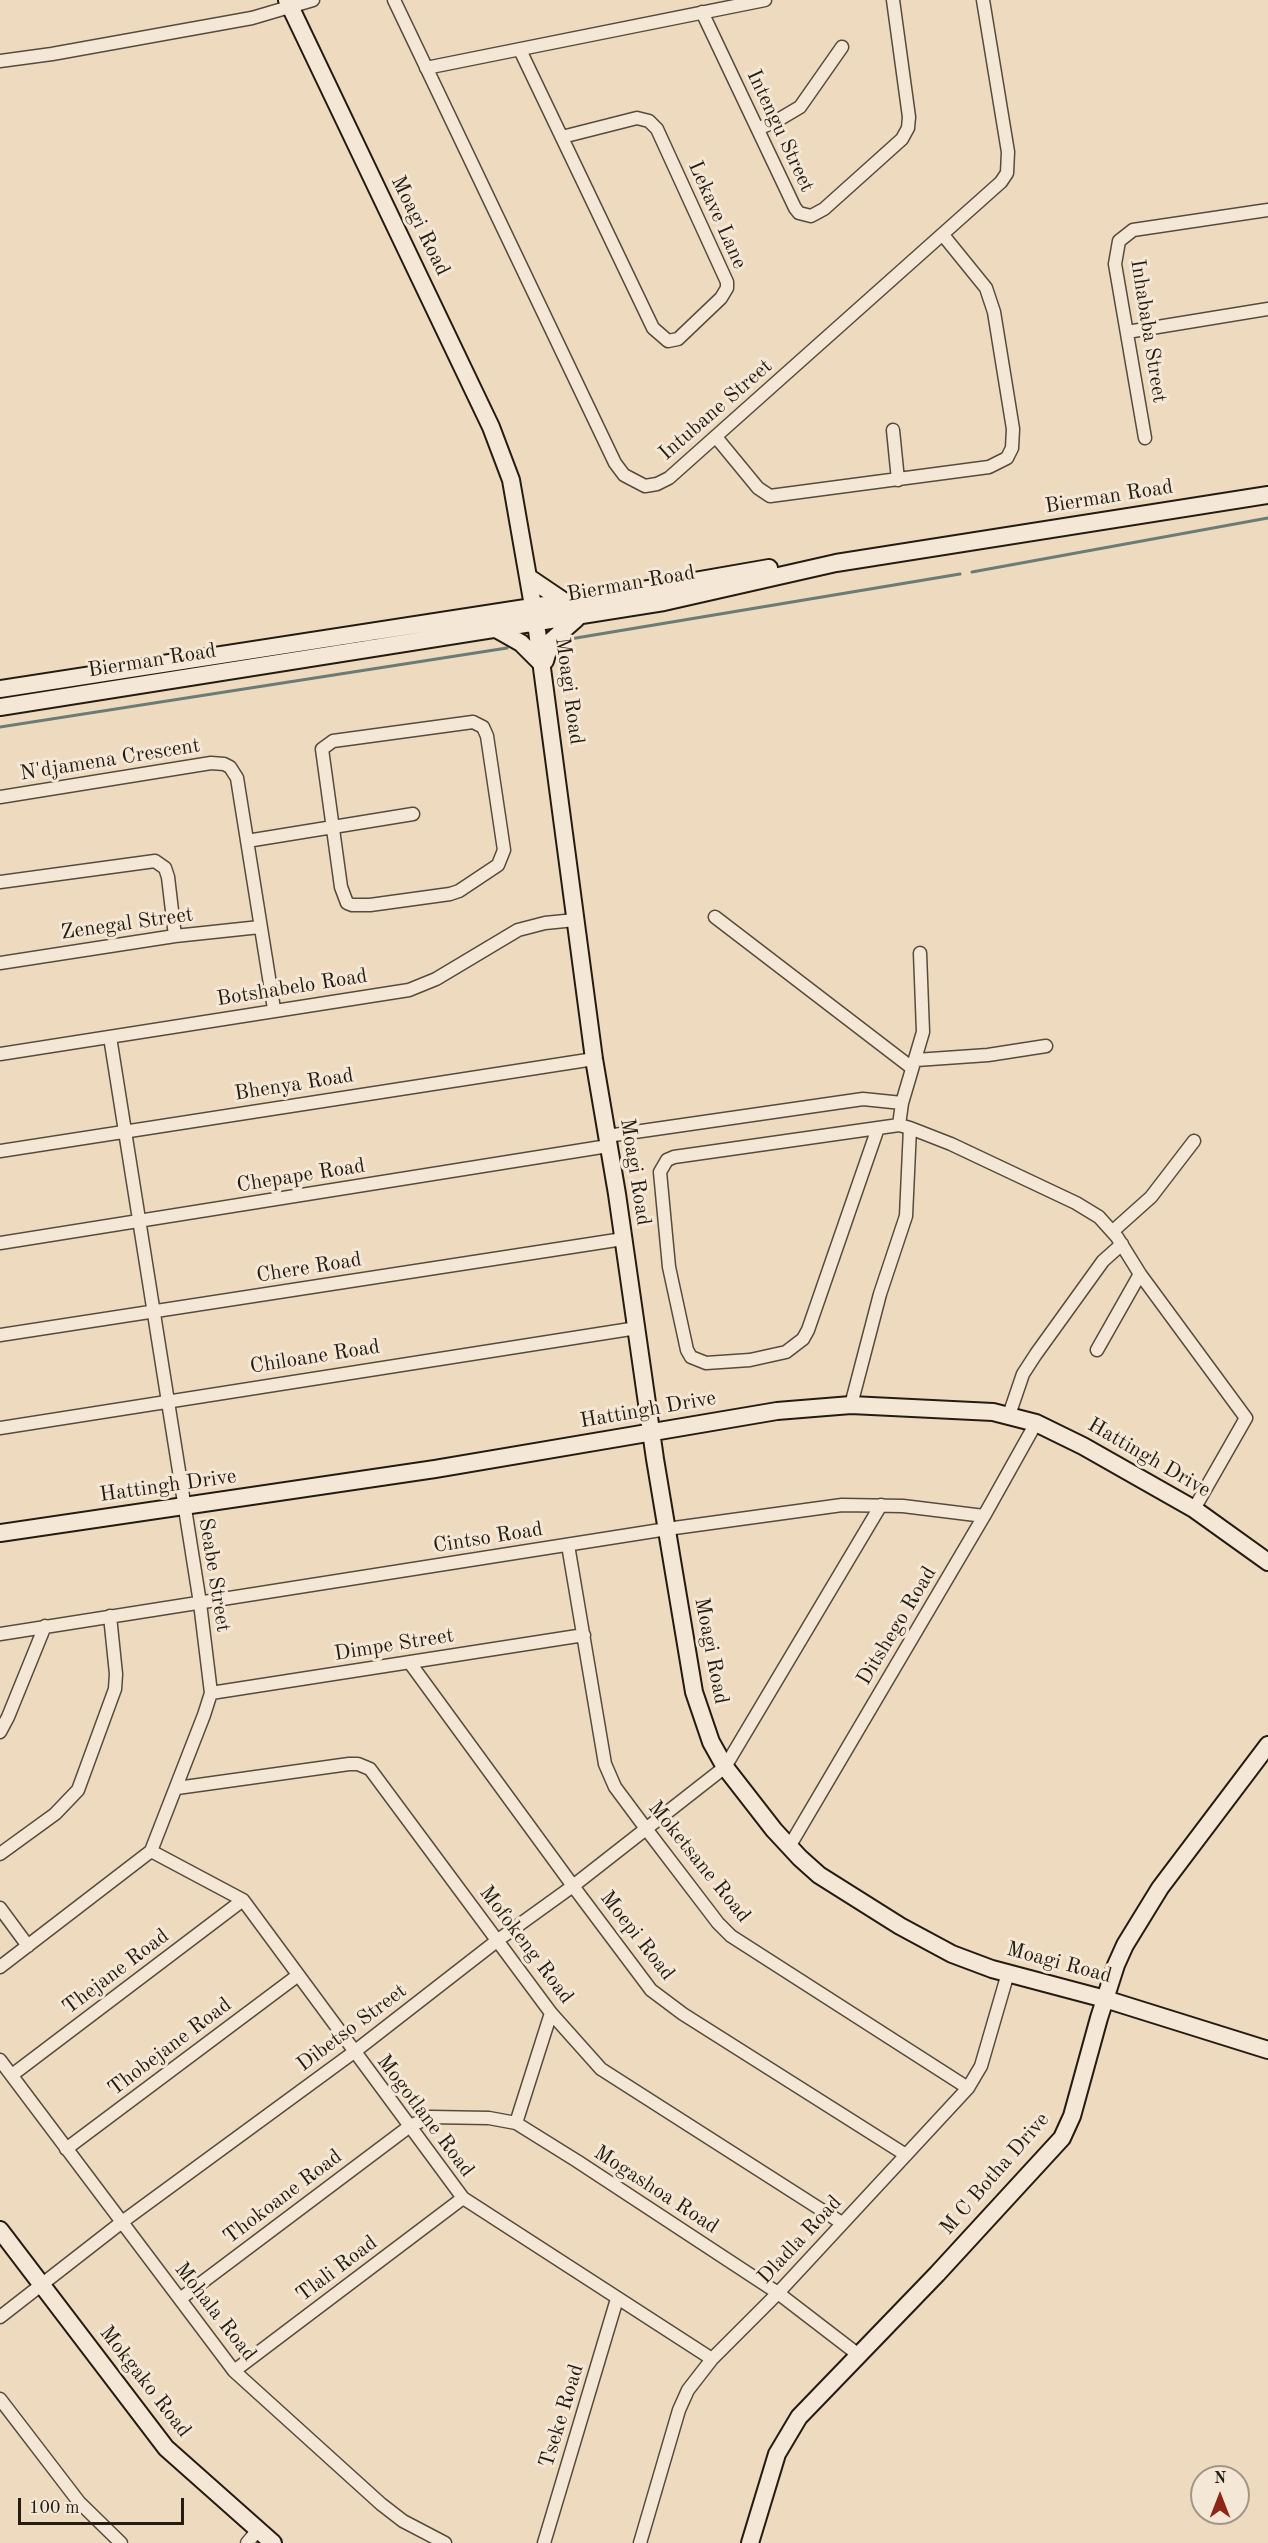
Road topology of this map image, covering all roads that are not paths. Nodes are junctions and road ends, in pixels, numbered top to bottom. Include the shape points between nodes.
1 (313, 0) edge
2 (394, 0) edge
3 (765, 0) edge
4 (894, 0) edge
5 (983, 0) edge
6 (289, 3) edge
7 (702, 12) junction
8 (842, 47) dead end
9 (520, 50) junction
10 (0, 61) edge
11 (426, 68) junction
12 (758, 129) junction
13 (562, 137) junction
14 (1268, 210) edge
15 (944, 235) junction
16 (1268, 309) edge
17 (1127, 332) junction
18 (893, 430) dead end
19 (716, 437) junction
20 (1145, 438) dead end
21 (898, 480) junction
22 (1268, 489) edge
23 (1268, 495) edge
24 (528, 577) junction
25 (566, 602) junction
26 (533, 605) junction
27 (579, 616) junction
28 (536, 623) junction
29 (498, 630) junction
30 (542, 667) junction
31 (0, 689) edge
32 (0, 707) edge
33 (0, 796) edge
34 (413, 814) dead end
35 (332, 827) junction
36 (247, 840) junction
37 (0, 882) edge
38 (715, 917) dead end
39 (575, 920) junction
40 (260, 927) junction
41 (175, 936) junction
42 (920, 953) dead end
43 (0, 963) edge
44 (274, 1010) junction
45 (110, 1037) junction
46 (1046, 1046) dead end
47 (0, 1054) edge
48 (594, 1059) junction
49 (914, 1064) junction
50 (902, 1103) junction
51 (904, 1126) junction
52 (878, 1128) junction
53 (126, 1131) junction
54 (608, 1141) junction
55 (1194, 1141) dead end
56 (0, 1151) edge
57 (140, 1221) junction
58 (1113, 1231) junction
59 (623, 1239) junction
60 (0, 1243) edge
61 (1122, 1244) junction
62 (1140, 1274) junction
63 (153, 1311) junction
64 (637, 1328) junction
65 (0, 1335) edge
66 (1097, 1350) dead end
67 (168, 1400) junction
68 (851, 1405) junction
69 (1009, 1415) junction
70 (1036, 1423) junction
71 (0, 1428) edge
72 (651, 1432) junction
73 (881, 1505) junction
74 (183, 1507) junction
75 (1194, 1509) junction
76 (984, 1516) junction
77 (667, 1529) junction
78 (0, 1533) edge
79 (568, 1545) junction
80 (1268, 1562) edge
81 (200, 1603) junction
82 (110, 1616) junction
83 (45, 1626) junction
84 (0, 1634) edge
85 (584, 1635) junction
86 (410, 1663) junction
87 (211, 1693) junction
88 (0, 1732) edge
89 (1268, 1745) edge
90 (725, 1767) junction
91 (177, 1788) junction
92 (647, 1830) junction
93 (789, 1847) junction
94 (152, 1851) junction
95 (0, 1854) edge
96 (573, 1886) junction
97 (243, 1900) junction
98 (0, 1908) edge
99 (498, 1940) junction
100 (28, 1946) junction
101 (0, 1967) edge
102 (1008, 1973) junction
103 (297, 1976) junction
104 (1105, 1999) junction
105 (551, 2013) junction
106 (1268, 2050) edge
107 (354, 2052) junction
108 (0, 2060) edge
109 (12, 2075) junction
110 (968, 2088) junction
111 (516, 2123) junction
112 (410, 2126) junction
113 (66, 2149) junction
114 (906, 2155) junction
115 (463, 2198) junction
116 (122, 2222) junction
117 (842, 2223) junction
118 (0, 2230) edge
119 (42, 2286) junction
120 (778, 2293) junction
121 (180, 2299) junction
122 (617, 2299) junction
123 (0, 2317) edge
124 (860, 2355) junction
125 (712, 2359) junction
126 (234, 2371) junction
127 (0, 2399) edge
128 (253, 2537) edge
129 (121, 2543) edge
130 (273, 2543) edge
131 (445, 2543) edge
132 (544, 2543) edge
133 (640, 2543) edge
134 (750, 2543) edge

1 - 6 street
2 - 11 street, Intubane Street
3 - 7 street
4 - 12 street, Intengu Street via 909,117 909,128 902,139 824,209 805,216 795,208
5 - 15 street, Intubane Street via 1008,152 1007,173
6 - 10 street via 252,18
6 - 24 street, Moagi Road via 502,451
7 - 9 street
7 - 12 street, Intengu Street
8 - 12 street via 800,106
9 - 11 street
9 - 13 street, Lekave Lane
11 - 19 street, Intubane Street via 624,475 645,486 657,484
13 - 13 street, Lekave Lane via 653,328 668,341 678,339 721,298 727,282 657,129 649,121 637,118
14 - 17 street, Inhababa Street via 1125,234 1119,241 1115,264
15 - 19 street, Intubane Street
15 - 21 street via 990,298 1012,448 1007,458 989,467
16 - 17 street
17 - 20 street, Inhababa Street
18 - 21 street
19 - 21 street via 758,488 770,496
22 - 25 street, Bierman Road
23 - 27 street, Bierman Road via 836,563 694,597
24 - 25 street
24 - 26 street, Moagi Road
25 - 26 street, Bierman Road
26 - 28 street, Moagi Road
26 - 31 street, Bierman Road
27 - 28 street, Bierman Road
27 - 30 street via 551,641
28 - 29 street, Bierman Road
28 - 30 street, Moagi Road
29 - 30 street via 521,643
29 - 32 street, Bierman Road
30 - 39 street, Moagi Road
33 - 36 street, N'djamena Crescent via 224,764 237,778
34 - 35 street
35 - 35 street via 322,753 326,745 440,725 473,722 483,727 504,850 498,865 459,891 347,903
35 - 36 street
36 - 40 street, N'djamena Crescent
37 - 41 street via 155,861 165,868 168,877
38 - 49 street
39 - 44 street, Botshabelo Road via 518,930 436,980 409,990
39 - 48 street, Moagi Road
40 - 41 street, Zenegal Street
40 - 44 street, N'djamena Crescent
41 - 43 street, Zenegal Street
42 - 49 street via 923,1032
44 - 45 street, Botshabelo Road
45 - 47 street, Botshabelo Road
45 - 53 street, Seabe Street
46 - 49 street
48 - 53 street, Bhenya Road
48 - 54 street, Moagi Road
49 - 50 street
50 - 51 street
50 - 54 street, Chepape Road via 862,1100
51 - 52 street
51 - 58 street via 1076,1203 1100,1217
51 - 68 street via 906,1216 880,1293
52 - 52 street via 674,1157 663,1165 660,1180 669,1267 684,1342 691,1357 706,1363 750,1360 786,1352 803,1339
53 - 56 street, Bhenya Road
53 - 57 street, Seabe Street
54 - 57 street, Chepape Road
54 - 59 street, Moagi Road
55 - 58 street via 1151,1197
57 - 60 street, Chepape Road
57 - 63 street, Seabe Street
58 - 61 street
59 - 63 street, Chere Road
59 - 64 street, Moagi Road
61 - 62 street
61 - 69 street via 1103,1261 1036,1354 1023,1374
62 - 66 street
62 - 75 street via 1246,1418
63 - 65 street, Chere Road
63 - 67 street, Seabe Street
64 - 67 street, Chiloane Road
64 - 72 street, Moagi Road
67 - 71 street, Chiloane Road
67 - 74 street, Seabe Street
68 - 69 street, Hattingh Drive
68 - 72 street, Hattingh Drive via 777,1411
69 - 70 street, Hattingh Drive
70 - 75 street, Hattingh Drive
70 - 76 street, Ditshego Road
72 - 74 street, Hattingh Drive
72 - 77 street, Moagi Road
73 - 76 street, Cintso Road
73 - 77 street, Cintso Road via 842,1505
73 - 90 street
74 - 78 street, Hattingh Drive
74 - 81 street, Seabe Street
75 - 80 street, Hattingh Drive
76 - 93 street, Ditshego Road
77 - 79 street, Cintso Road
77 - 90 street, Moagi Road via 694,1692 701,1717
79 - 81 street, Cintso Road
79 - 85 street, Moketsane Road
81 - 82 street, Cintso Road
81 - 87 street, Seabe Street
82 - 83 street, Cintso Road
82 - 95 street via 114,1689 78,1790 55,1814
83 - 84 street, Cintso Road
83 - 88 street
85 - 86 street, Dimpe Street
85 - 92 street, Moketsane Road via 605,1764 615,1787
86 - 87 street, Dimpe Street
86 - 96 street, Moepi Road
87 - 91 street, Seabe Street
89 - 104 street, M C Botha Drive via 1137,1923 1116,1965
90 - 92 street, Dibetso Street
90 - 93 street, Moagi Road
91 - 94 street, Seabe Street
91 - 99 street, Mofokeng Road via 349,1764 365,1766 383,1783
92 - 96 street, Dibetso Street
92 - 110 street, Moketsane Road via 731,1936
93 - 102 street, Moagi Road via 819,1875 891,1921 952,1953
94 - 97 street, Mogotlane Road
94 - 100 street
96 - 99 street, Dibetso Street
96 - 114 street, Moepi Road via 661,1999
97 - 103 street, Mogotlane Road
97 - 109 street, Thejane Road
98 - 100 street
99 - 105 street, Mofokeng Road
99 - 107 street, Dibetso Street
100 - 101 street
102 - 104 street, Moagi Road
102 - 110 street, Dladla Road via 981,2066
103 - 107 street, Mogotlane Road
103 - 113 street, Thobejane Road
104 - 106 street, Moagi Road
104 - 124 street, M C Botha Drive via 1072,2116 1062,2138
105 - 111 street
105 - 117 street, Mofokeng Road via 606,2073
107 - 112 street, Mogotlane Road
107 - 116 street, Dibetso Street
108 - 109 street, Mohala Road
109 - 113 street, Mohala Road
110 - 114 street, Dladla Road
111 - 112 street, Mogashoa Road via 440,2116
111 - 120 street, Mogashoa Road
112 - 115 street, Mogotlane Road
112 - 121 street, Thokoane Road
113 - 116 street, Mohala Road
114 - 117 street, Dladla Road
115 - 122 street, Mogotlane Road
115 - 126 street, Tlali Road
116 - 119 street, Dibetso Street
116 - 121 street, Mohala Road
117 - 120 street, Dladla Road
118 - 119 street, Mokgako Road
119 - 123 street, Dibetso Street
119 - 128 street, Mokgako Road via 166,2448
120 - 124 street, Mogashoa Road
120 - 125 street, Dladla Road
121 - 126 street, Mohala Road
122 - 125 street, Mogotlane Road
122 - 132 street, Tseke Road
124 - 134 street, M C Botha Drive via 787,2435 777,2454
125 - 133 street, Dladla Road via 682,2400
126 - 131 street, Mohala Road via 387,2509
127 - 129 street via 79,2502
128 - 130 street, Mokgako Road

